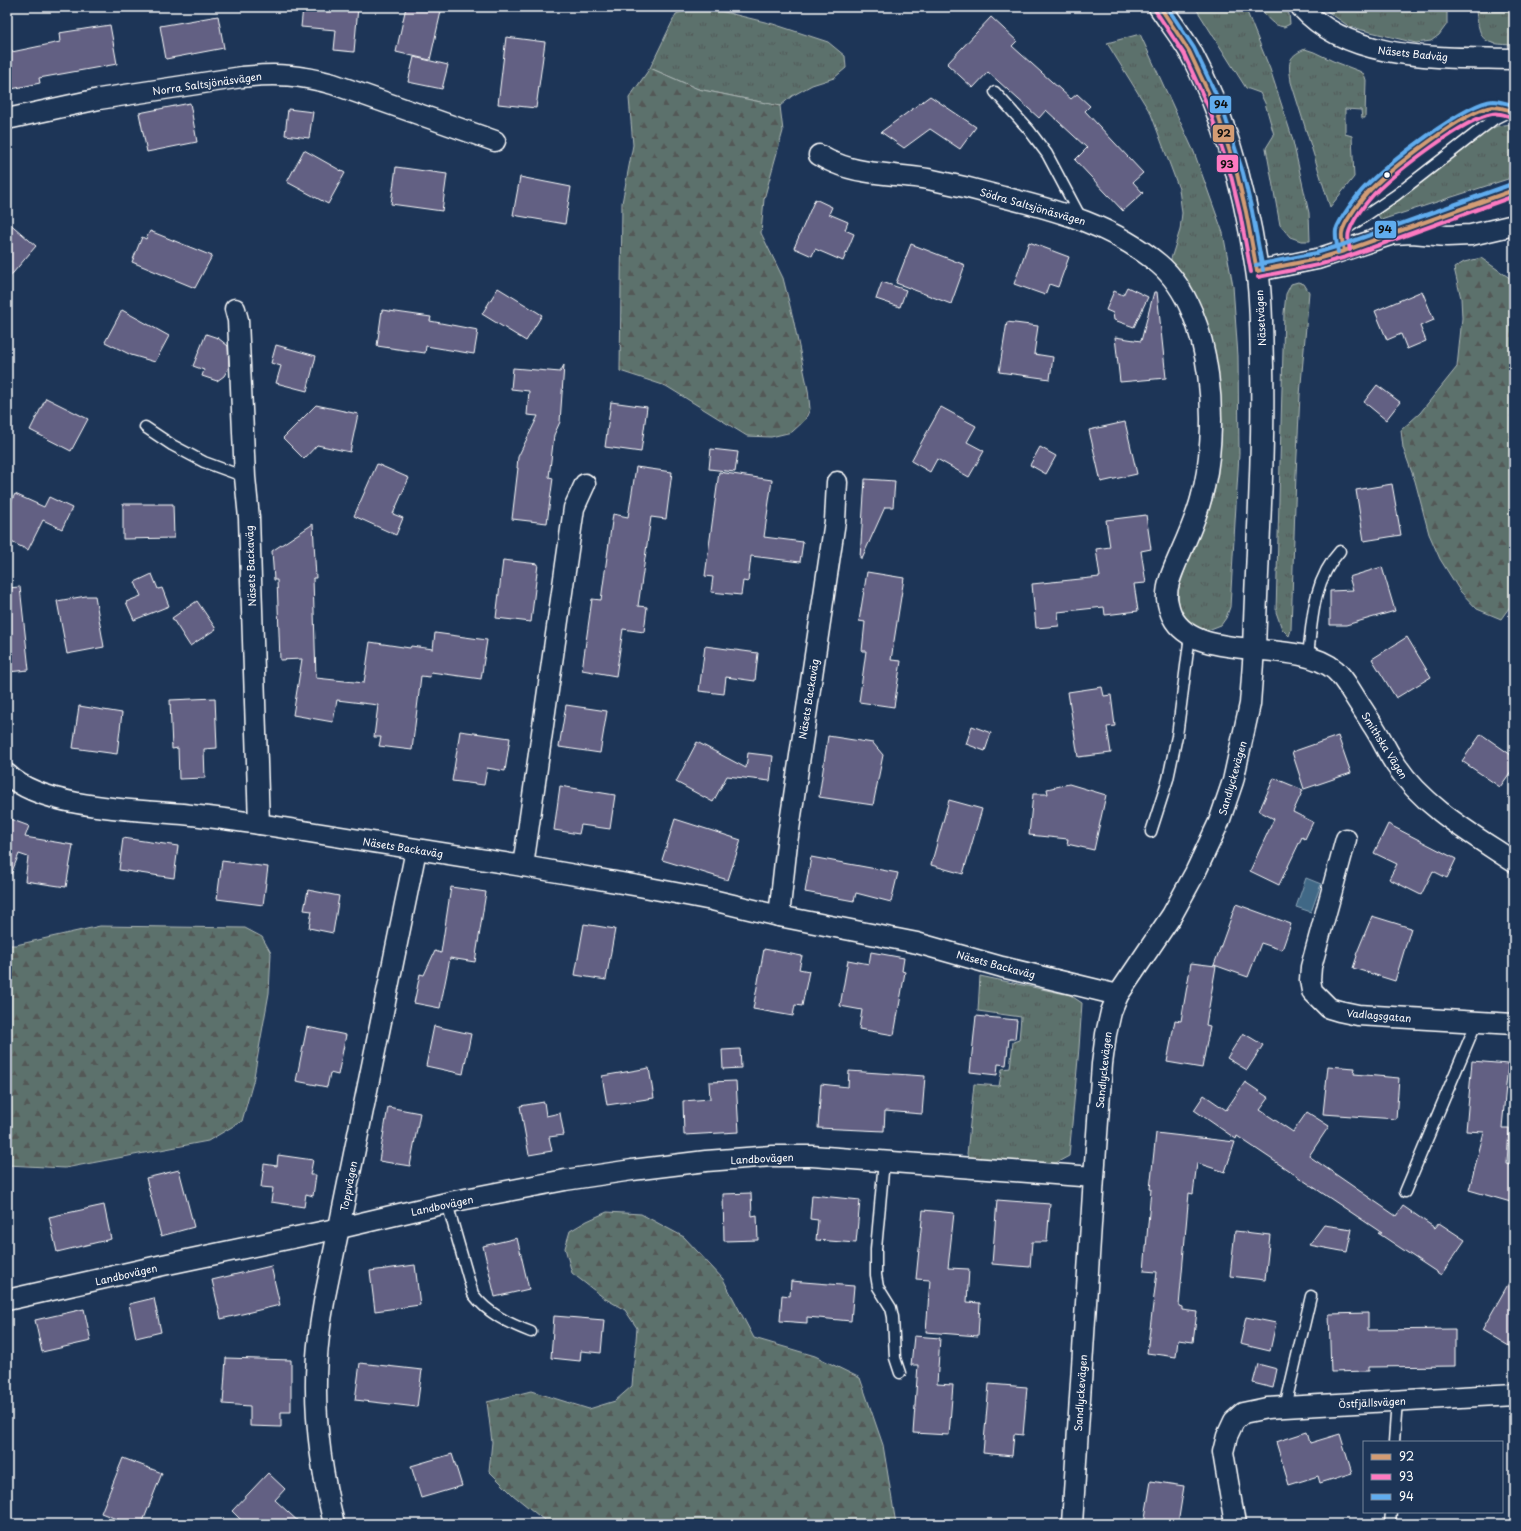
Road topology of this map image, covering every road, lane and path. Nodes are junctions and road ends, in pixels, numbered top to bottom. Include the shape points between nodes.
1 (1160, 7) edge
2 (1300, 7) edge
3 (1514, 59) edge
4 (995, 92) dead end
5 (1513, 111) edge
6 (7, 119) edge
7 (495, 141) dead end
8 (819, 155) dead end
9 (1514, 190) edge
10 (1081, 218) junction
11 (1514, 226) edge
12 (1393, 234) junction
13 (1343, 241) junction
14 (1257, 271) junction
15 (235, 309) dead end
16 (146, 428) dead end
17 (245, 477) junction
18 (837, 482) dead end
19 (585, 484) dead end
20 (1340, 551) dead end
21 (1190, 635) junction
22 (1254, 649) junction
23 (1308, 657) junction
24 (8, 779) edge
25 (259, 824) junction
26 (1151, 832) dead end
27 (1346, 839) dead end
28 (416, 850) junction
29 (1514, 862) edge
30 (523, 866) junction
31 (779, 916) junction
32 (1118, 995) junction
33 (1477, 1022) junction
34 (1514, 1024) edge
35 (884, 1161) junction
36 (1094, 1177) junction
37 (1404, 1192) dead end
38 (447, 1203) junction
39 (340, 1228) junction
40 (1311, 1296) dead end
41 (7, 1300) edge
42 (531, 1332) dead end
43 (900, 1373) dead end
44 (1514, 1394) edge
45 (1397, 1400) junction
46 (1285, 1407) junction
47 (1394, 1441) edge
48 (1391, 1513) edge
49 (334, 1524) edge
50 (1072, 1524) edge
51 (1235, 1524) edge
52 (1390, 1524) edge

1 - 14 street, Näsetvägen via 1189,51 1216,108 1237,174
2 - 3 street, Näsets Badväg via 1328,30 1351,42 1375,49 1452,57
4 - 10 lane via 1030,130 1047,154
5 - 13 lane via 1494,119 1396,195
5 - 13 lane via 1493,108 1474,113 1386,174 1356,207
6 - 7 street, Norra Saltsjönäsvägen via 99,99 242,77 284,75 309,77 333,84
8 - 10 street, Södra Saltsjönäsvägen via 835,164 859,170 958,185
9 - 12 lane
10 - 21 street, Södra Saltsjönäsvägen via 1120,238 1160,265 1188,303 1199,331 1204,351 1211,413 1208,470 1202,498 1171,576 1167,601 1172,617 1183,632
11 - 12 street via 1471,235
12 - 13 street
13 - 14 street via 1317,259
14 - 22 street, Näsetvägen via 1261,314 1263,407
15 - 17 street, Näsets Backaväg via 238,320
16 - 17 lane via 204,462
17 - 25 street, Näsets Backaväg via 249,518
18 - 31 street, Näsets Backaväg via 835,521 787,843
19 - 30 street via 574,508
20 - 23 lane via 1325,570 1318,587
21 - 22 street, Södra Saltsjönäsvägen via 1224,646
21 - 26 lane via 1177,736 1168,779
22 - 23 street, Smithska Vägen
22 - 32 street, Sandlyckevägen via 1250,704 1233,781 1219,822 1172,915
23 - 29 street, Smithska Vägen via 1335,670 1344,680 1395,764 1426,800
24 - 25 street, Näsets Backaväg via 46,796 70,802
25 - 28 street, Näsets Backaväg
27 - 33 street, Vadlagsgatan via 1311,967 1312,991 1329,1008 1358,1015
28 - 30 street, Näsets Backaväg
28 - 39 street, Toppvägen
30 - 31 street, Näsets Backaväg via 639,886
31 - 32 street, Näsets Backaväg via 917,943
32 - 36 street, Sandlyckevägen via 1111,1012 1102,1064
33 - 34 street, Vadlagsgatan
33 - 37 lane
35 - 36 street, Landbovägen
35 - 38 street, Landbovägen via 772,1156 706,1161 572,1179
35 - 43 lane via 876,1275 878,1287 892,1312 895,1358
36 - 50 street, Sandlyckevägen
38 - 39 street, Landbovägen
38 - 42 lane via 473,1294 491,1313
39 - 41 street, Landbovägen
39 - 49 street, Toppvägen via 325,1296 316,1369 321,1466
40 - 46 lane
44 - 45 street, Östfjällsvägen
45 - 46 street, Östfjällsvägen
45 - 47 lane
46 - 51 street, Östfjällsvägen via 1243,1413 1234,1421 1226,1436 1223,1452
48 - 52 lane

